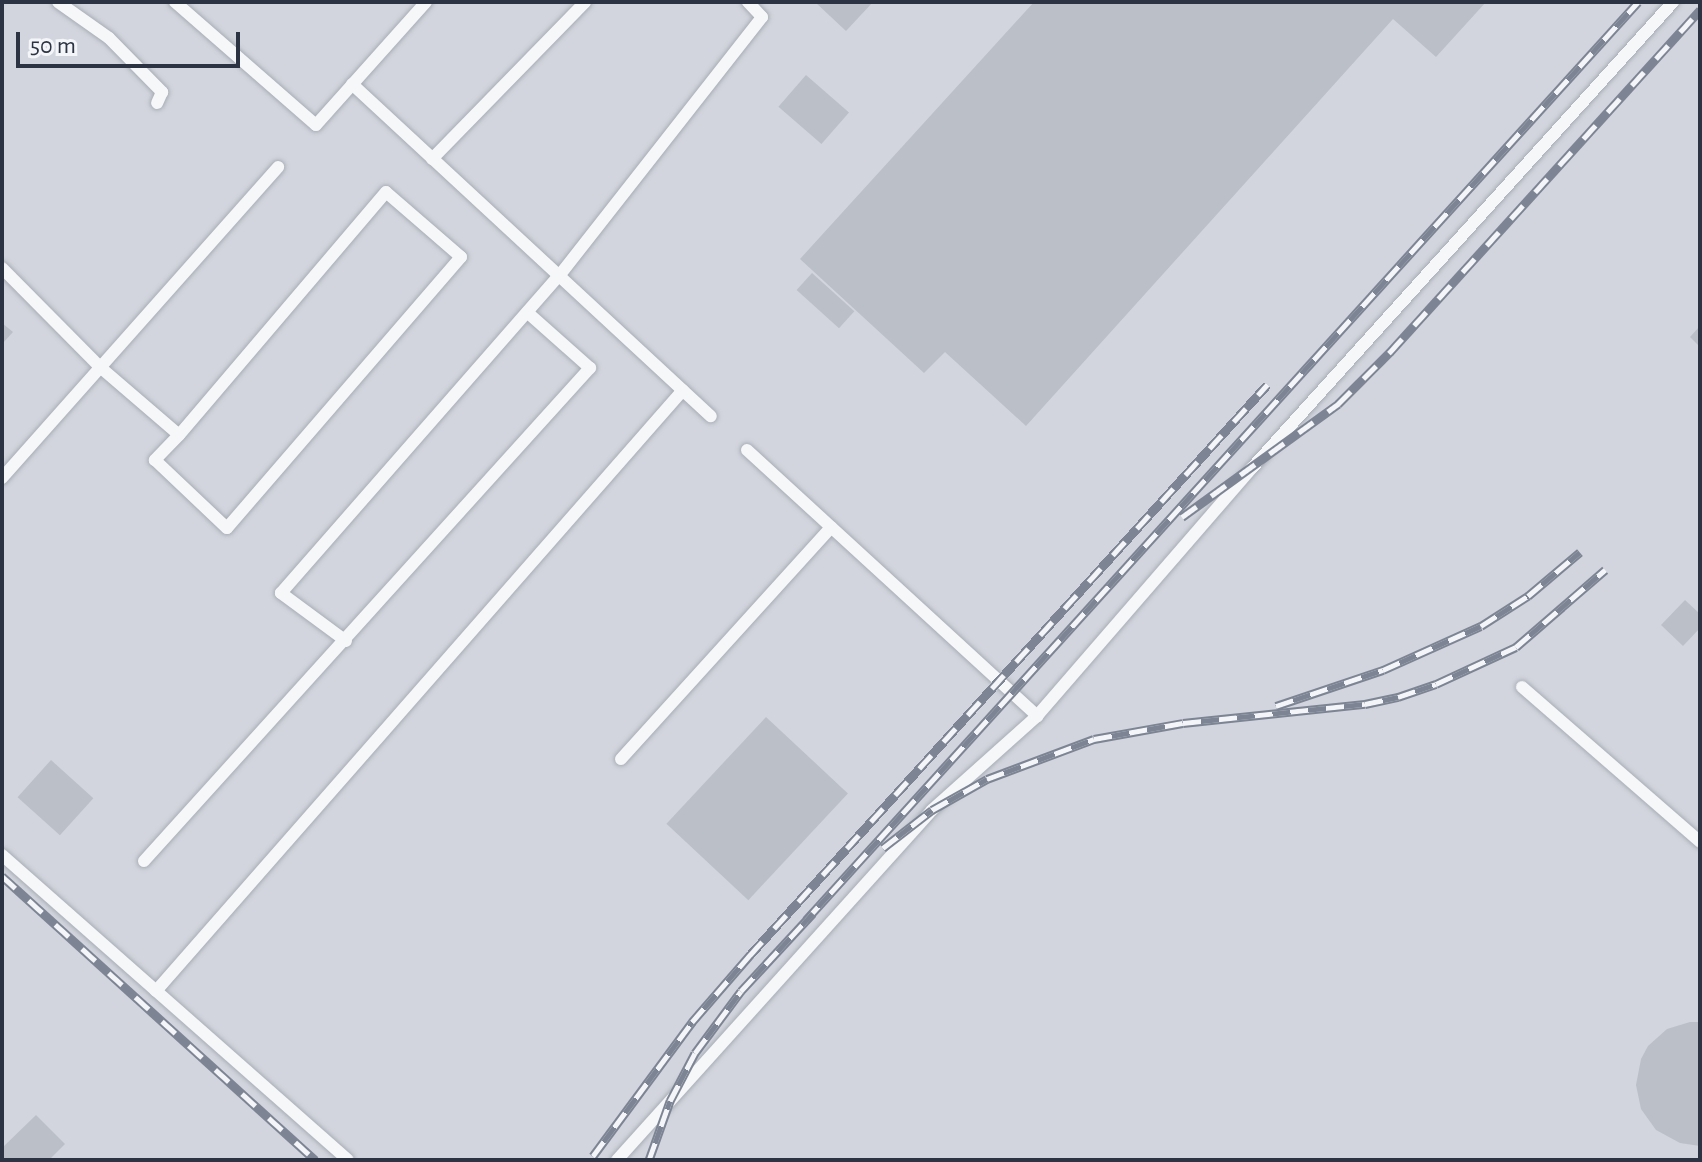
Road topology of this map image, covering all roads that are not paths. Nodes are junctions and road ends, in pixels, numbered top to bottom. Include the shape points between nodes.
1 (58, 2) edge
2 (175, 2) edge
3 (426, 2) edge
4 (585, 2) edge
5 (748, 2) edge
6 (1673, 2) edge
7 (352, 84) junction
8 (157, 103) dead end
9 (432, 159) junction
10 (278, 167) dead end
11 (2, 268) edge
12 (559, 276) junction
13 (527, 312) junction
14 (100, 367) junction
15 (683, 390) junction
16 (711, 416) dead end
17 (179, 435) junction
18 (747, 450) dead end
19 (2, 478) edge
20 (831, 527) junction
21 (346, 641) junction
22 (1522, 687) dead end
23 (1037, 716) junction
24 (621, 759) dead end
25 (1700, 842) edge
26 (2, 855) edge
27 (144, 861) dead end
28 (156, 991) junction
29 (348, 1160) edge
30 (617, 1160) edge

1 - 8 lane via 109,38 162,92
2 - 7 lane via 316,125
3 - 7 lane
4 - 9 lane
5 - 12 lane via 762,17
6 - 23 lane via 1252,468
7 - 9 lane
9 - 12 lane
10 - 14 lane
11 - 14 lane
12 - 13 lane
12 - 15 lane
13 - 21 lane via 590,368
13 - 21 lane via 281,593
14 - 17 lane
14 - 19 lane
15 - 16 lane
15 - 28 lane
17 - 17 lane via 155,460 227,528 461,257 386,192
18 - 20 lane
20 - 23 lane
20 - 24 lane
21 - 27 lane
22 - 25 lane
23 - 30 lane via 932,810
26 - 28 lane
28 - 29 lane

